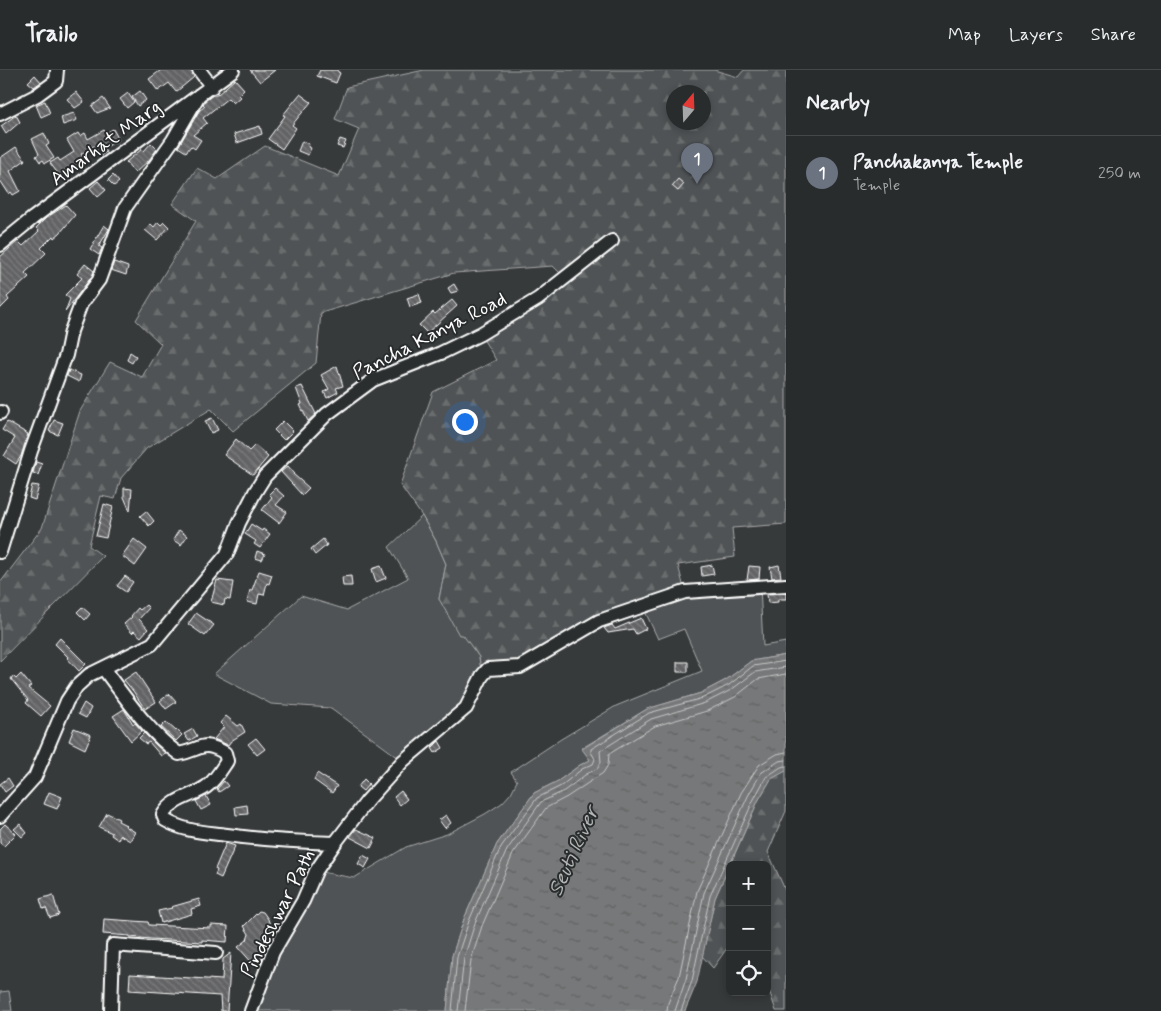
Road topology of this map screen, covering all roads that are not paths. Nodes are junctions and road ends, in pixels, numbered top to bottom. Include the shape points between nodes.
1 (57, 70) edge
2 (233, 70) edge
3 (200, 71) edge
4 (212, 87) junction
5 (199, 94) junction
6 (0, 114) edge
7 (612, 241) dead end
8 (0, 245) edge
9 (0, 552) edge
10 (786, 585) edge
11 (103, 668) junction
12 (0, 816) edge
13 (335, 843) junction
14 (216, 953) dead end
15 (111, 1011) edge
16 (251, 1011) edge

1 - 6 street via 56,81
2 - 4 street, Amarhat Marg
3 - 4 street
4 - 5 street, Amarhat Marg
5 - 8 street, Amarhat Marg
5 - 9 street via 173,140 125,208 99,280 81,304
7 - 11 street, Pancha Kanya Road via 538,299 480,334 373,380 327,414 265,476 254,492 227,554 171,623 152,644
10 - 13 street, Pindeshwar Path via 685,592 599,620 520,667 488,669 466,708 403,761
11 - 12 street, Pancha Kanya Road via 77,686 67,701 35,777
11 - 13 street via 143,719 179,754 202,746 213,746 224,753 227,761 207,786 177,800 163,815 165,820 187,830 204,833
13 - 16 street, Pindeshwar Path via 316,871 273,952
14 - 15 street via 113,945

